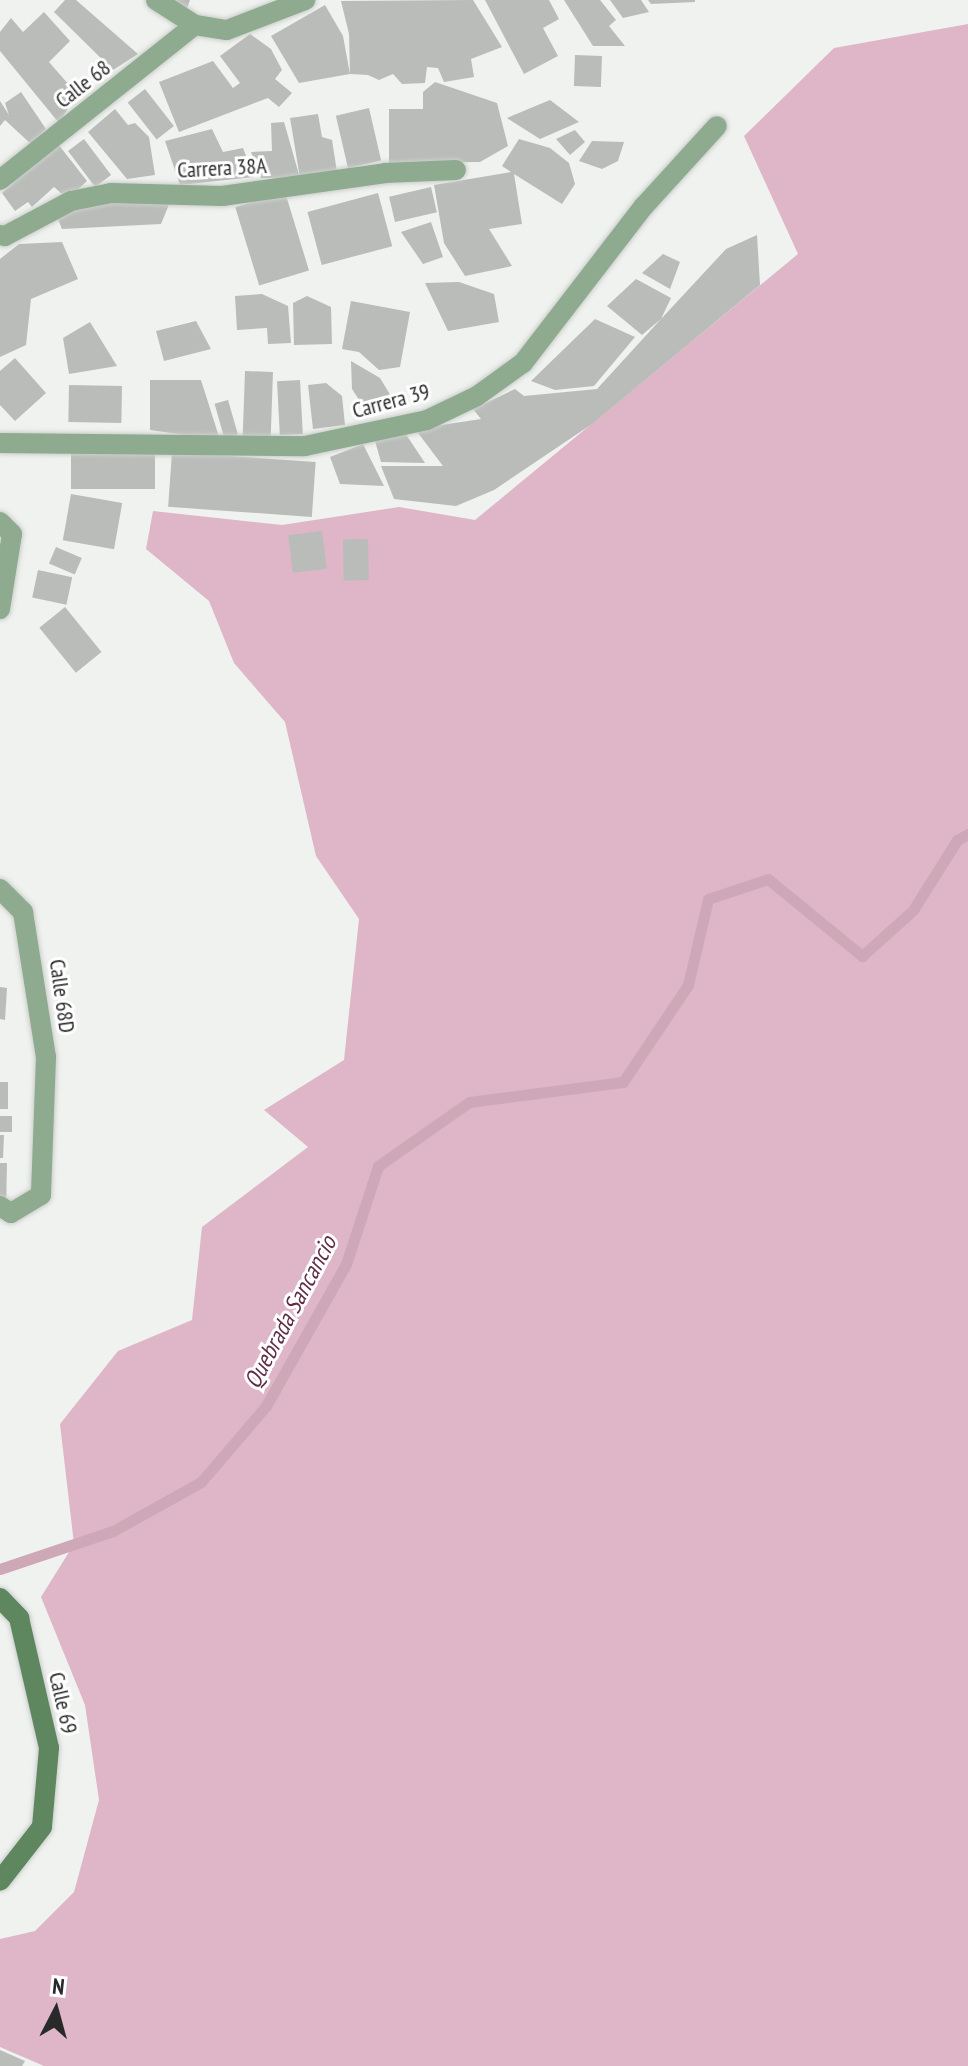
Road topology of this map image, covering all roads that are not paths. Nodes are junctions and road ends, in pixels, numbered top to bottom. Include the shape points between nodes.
1 (156, 0) edge
2 (305, 0) edge
3 (195, 25) junction
4 (717, 126) dead end
5 (456, 170) dead end
6 (0, 180) edge
7 (0, 235) edge
8 (0, 443) edge
9 (0, 522) edge
10 (0, 609) edge
11 (0, 889) edge
12 (0, 1206) edge
13 (0, 1598) edge
14 (0, 1881) edge

1 - 3 street
2 - 3 street via 227,30
3 - 6 street, Calle 68
4 - 8 street, Carrera 39 via 644,206 523,363 477,396 427,420 305,446
5 - 7 street, Carrera 38A via 385,173 222,196 111,193 71,201
9 - 10 street via 12,534
11 - 12 street, Calle 68D via 23,912 46,1057 41,1195 11,1213
13 - 14 street, Calle 69 via 19,1618 49,1748 42,1827

